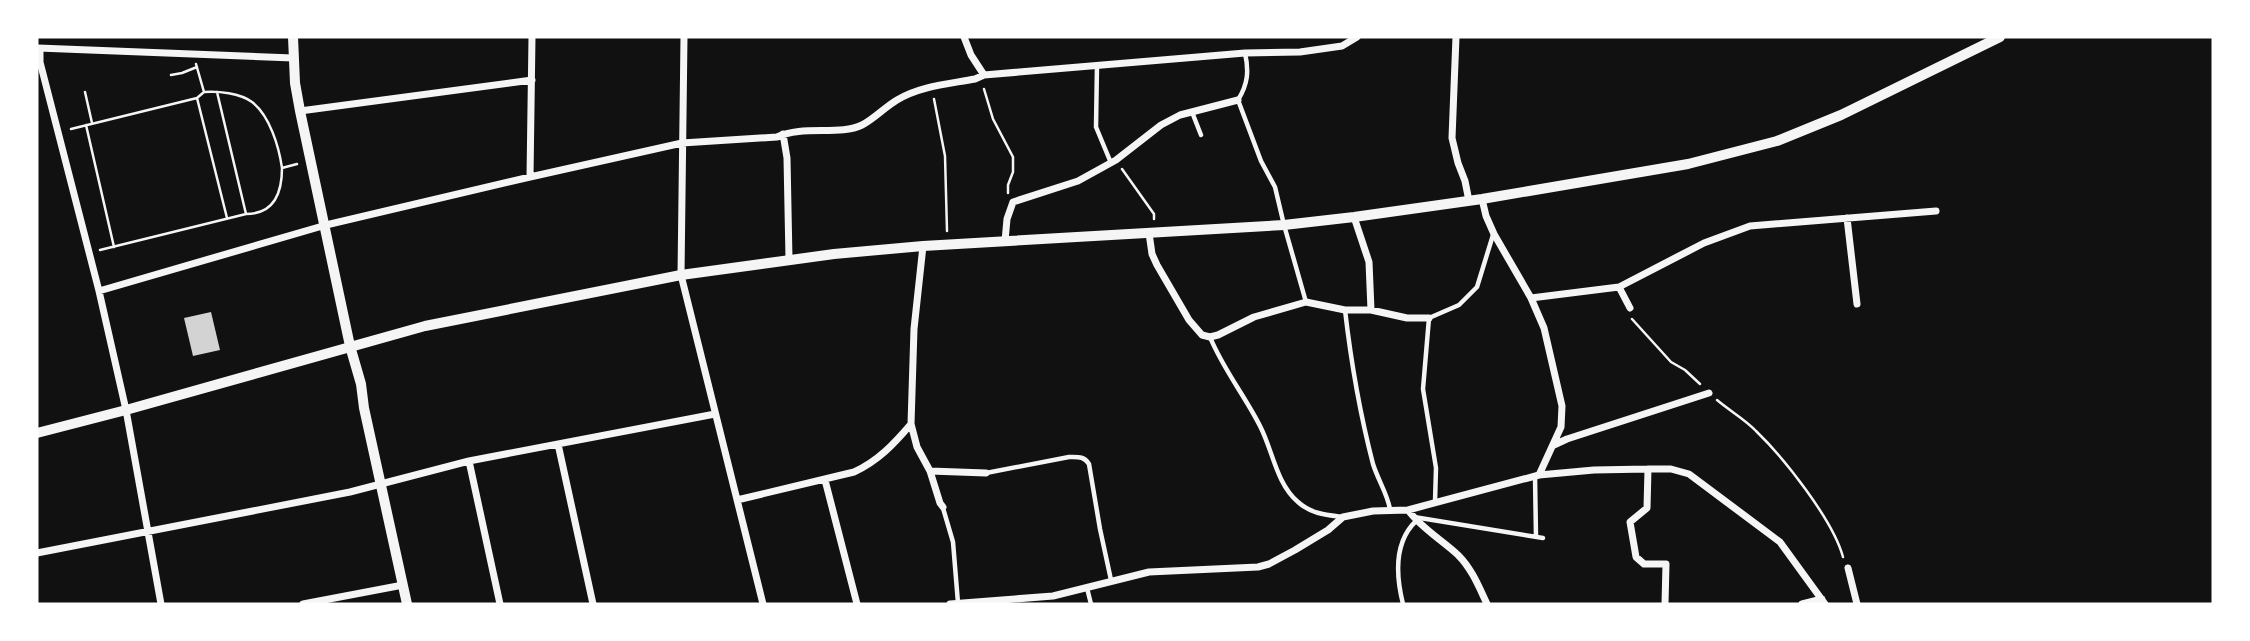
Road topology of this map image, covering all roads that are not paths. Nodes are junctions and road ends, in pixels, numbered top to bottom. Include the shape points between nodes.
1 (293, 37) edge
2 (532, 37) edge
3 (684, 37) edge
4 (964, 37) edge
5 (1357, 37) edge
6 (1456, 37) edge
7 (2000, 37) edge
8 (39, 48) edge
9 (1245, 53) junction
10 (293, 58) junction
11 (1097, 65) junction
12 (982, 76) junction
13 (532, 80) junction
14 (1238, 100) junction
15 (300, 111) junction
16 (1192, 111) junction
17 (783, 134) junction
18 (1201, 135) dead end
19 (682, 143) junction
20 (1113, 161) junction
21 (530, 177) junction
22 (1482, 199) junction
23 (1469, 201) junction
24 (1936, 211) dead end
25 (1354, 218) junction
26 (1847, 218) junction
27 (326, 225) junction
28 (1284, 225) junction
29 (1152, 233) junction
30 (1494, 234) junction
31 (1005, 241) junction
32 (923, 246) junction
33 (789, 260) junction
34 (681, 275) junction
35 (1619, 287) junction
36 (99, 291) junction
37 (1531, 299) junction
38 (1306, 302) junction
39 (1857, 304) dead end
40 (1630, 308) road end
41 (1345, 310) junction
42 (1371, 310) junction
43 (1429, 318) junction
44 (1210, 337) junction
45 (350, 346) junction
46 (1709, 393) road end
47 (126, 410) junction
48 (715, 414) junction
49 (911, 424) junction
50 (37, 433) edge
51 (558, 444) junction
52 (1554, 446) junction
53 (469, 461) junction
54 (1648, 469) junction
55 (930, 471) junction
56 (986, 473) joint
57 (1537, 476) junction
58 (825, 480) junction
59 (382, 485) junction
60 (737, 500) junction
61 (1435, 502) junction
62 (943, 507) joint
63 (1390, 509) junction
64 (1412, 516) junction
65 (1343, 517) junction
66 (148, 531) junction
67 (1536, 537) junction
68 (1543, 538) dead end
69 (37, 553) edge
70 (1848, 568) road end
71 (1111, 580) junction
72 (403, 585) junction
73 (1087, 587) junction
74 (1824, 602) edge
75 (958, 603) edge
76 (160, 604) edge
77 (304, 604) edge
78 (407, 604) edge
79 (500, 604) edge
80 (593, 604) edge
81 (762, 604) edge
82 (858, 604) edge
83 (950, 604) edge
84 (1090, 604) edge
85 (1403, 604) edge
86 (1487, 604) edge
87 (1665, 604) edge
88 (1802, 604) edge
89 (1857, 604) edge

1 - 10 street
2 - 13 street
3 - 19 street
4 - 12 street
5 - 9 street via 1330,48
6 - 23 street via 1452,138
7 - 22 street via 1777,141 1688,164
8 - 10 street
8 - 36 street
9 - 11 street
9 - 14 lane via 1248,72
10 - 15 street
11 - 12 street
11 - 20 lane via 1096,127
12 - 17 street via 898,99 862,125
13 - 15 street
13 - 21 street
14 - 16 street
14 - 28 lane via 1272,179
15 - 27 street
16 - 18 lane
16 - 20 street via 1161,125
17 - 19 street
17 - 33 street
19 - 21 street
19 - 34 street
20 - 31 street via 1078,181 1013,202
21 - 27 street
22 - 23 street
22 - 30 street
23 - 25 street
24 - 26 street
25 - 28 street
25 - 42 street via 1369,262
26 - 35 street via 1732,231
26 - 39 street
27 - 36 street
27 - 45 street
28 - 29 street
28 - 38 lane
29 - 31 street
29 - 44 street via 1152,254 1177,301 1202,335
30 - 37 street
30 - 43 lane via 1477,287 1459,305
31 - 32 street
32 - 33 street
32 - 49 street
33 - 34 street
34 - 45 street via 425,326
34 - 48 street
35 - 37 street
35 - 40 street
36 - 47 street
37 - 52 street via 1544,328 1562,407
38 - 41 street
38 - 44 street via 1254,317
41 - 42 street
41 - 63 lane via 1352,369 1374,468
42 - 43 street
43 - 61 lane via 1423,389 1436,468
44 - 65 lane via 1259,424 1289,491 1310,510
45 - 47 street
45 - 59 street
46 - 52 street
47 - 50 street
47 - 66 street
48 - 51 street
48 - 60 street
49 - 55 street
49 - 58 street via 868,466
51 - 53 street
51 - 80 street
52 - 57 street
53 - 59 street
53 - 79 street
54 - 57 street
54 - 74 street via 1689,474 1780,542
54 - 87 street via 1647,508 1630,522 1636,557 1644,564 1666,564
55 - 56 street
55 - 62 street
56 - 71 lane via 1069,457 1087,460
57 - 61 street
57 - 67 lane
58 - 60 street
58 - 82 street
59 - 66 street
59 - 72 street
60 - 81 street
61 - 64 street
62 - 75 lane via 953,542
63 - 64 street
63 - 65 street
64 - 67 lane
64 - 85 lane via 1401,544
64 - 86 street via 1460,557
65 - 71 street via 1295,550 1258,567 1164,570
66 - 69 street
66 - 76 street
67 - 68 lane
70 - 89 street
71 - 73 street
72 - 77 street
72 - 78 street
73 - 75 street via 1040,598
73 - 84 lane
74 - 88 street
75 - 83 street

